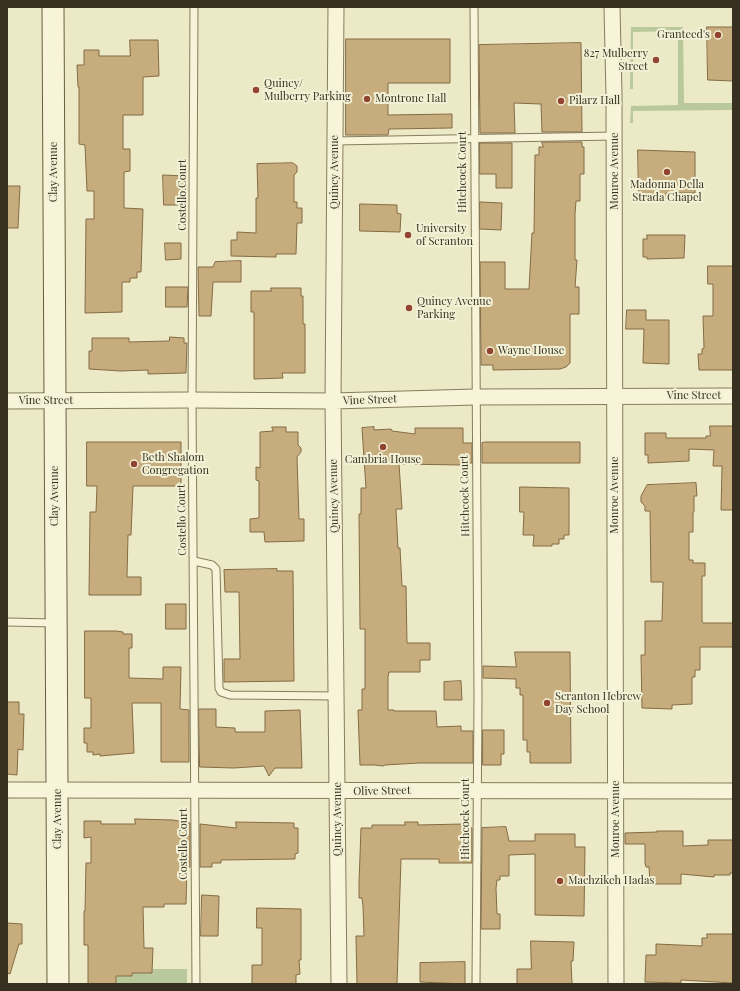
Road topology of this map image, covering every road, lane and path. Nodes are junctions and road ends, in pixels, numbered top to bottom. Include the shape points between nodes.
1 (53, 7) edge
2 (194, 7) edge
3 (336, 7) edge
4 (474, 7) edge
5 (612, 7) edge
6 (614, 136) junction
7 (474, 138) junction
8 (335, 141) junction
9 (475, 396) junction
10 (615, 396) junction
11 (733, 396) edge
12 (192, 400) junction
13 (7, 401) edge
14 (54, 401) junction
15 (333, 402) junction
16 (194, 562) junction
17 (7, 622) edge
18 (56, 623) junction
19 (337, 696) junction
20 (57, 789) junction
21 (616, 789) junction
22 (7, 790) edge
23 (195, 790) junction
24 (477, 790) junction
25 (338, 791) junction
26 (733, 791) edge
27 (58, 984) edge
28 (196, 984) edge
29 (339, 984) edge
30 (476, 984) edge
31 (616, 984) edge

1 - 14 main road, Clay Avenue
2 - 12 lane, Costello Court
3 - 8 street, Quincy Avenue
4 - 7 lane, Hitchcock Court
5 - 6 street, Monroe Avenue
6 - 7 lane
6 - 10 street, Monroe Avenue
7 - 8 lane
7 - 9 lane, Hitchcock Court
8 - 15 street, Quincy Avenue
9 - 10 street, Vine Street
9 - 15 street, Vine Street
9 - 24 lane, Hitchcock Court
10 - 11 street, Vine Street
10 - 21 street, Monroe Avenue
12 - 14 street, Vine Street
12 - 15 street, Vine Street
12 - 16 lane, Costello Court
13 - 14 street, Vine Street
14 - 18 main road, Clay Avenue
15 - 19 street, Quincy Avenue
16 - 19 lane via 212,565 216,569 221,692 230,695
16 - 23 lane, Costello Court
17 - 18 lane
18 - 20 main road, Clay Avenue
19 - 25 street, Quincy Avenue
20 - 22 street, Olive Street
20 - 23 street, Olive Street
20 - 27 main road, Clay Avenue
21 - 24 street, Olive Street
21 - 26 street, Olive Street
21 - 31 street, Monroe Avenue
23 - 25 street, Olive Street
23 - 28 lane, Costello Court
24 - 25 street, Olive Street
24 - 30 lane, Hitchcock Court
25 - 29 street, Quincy Avenue

